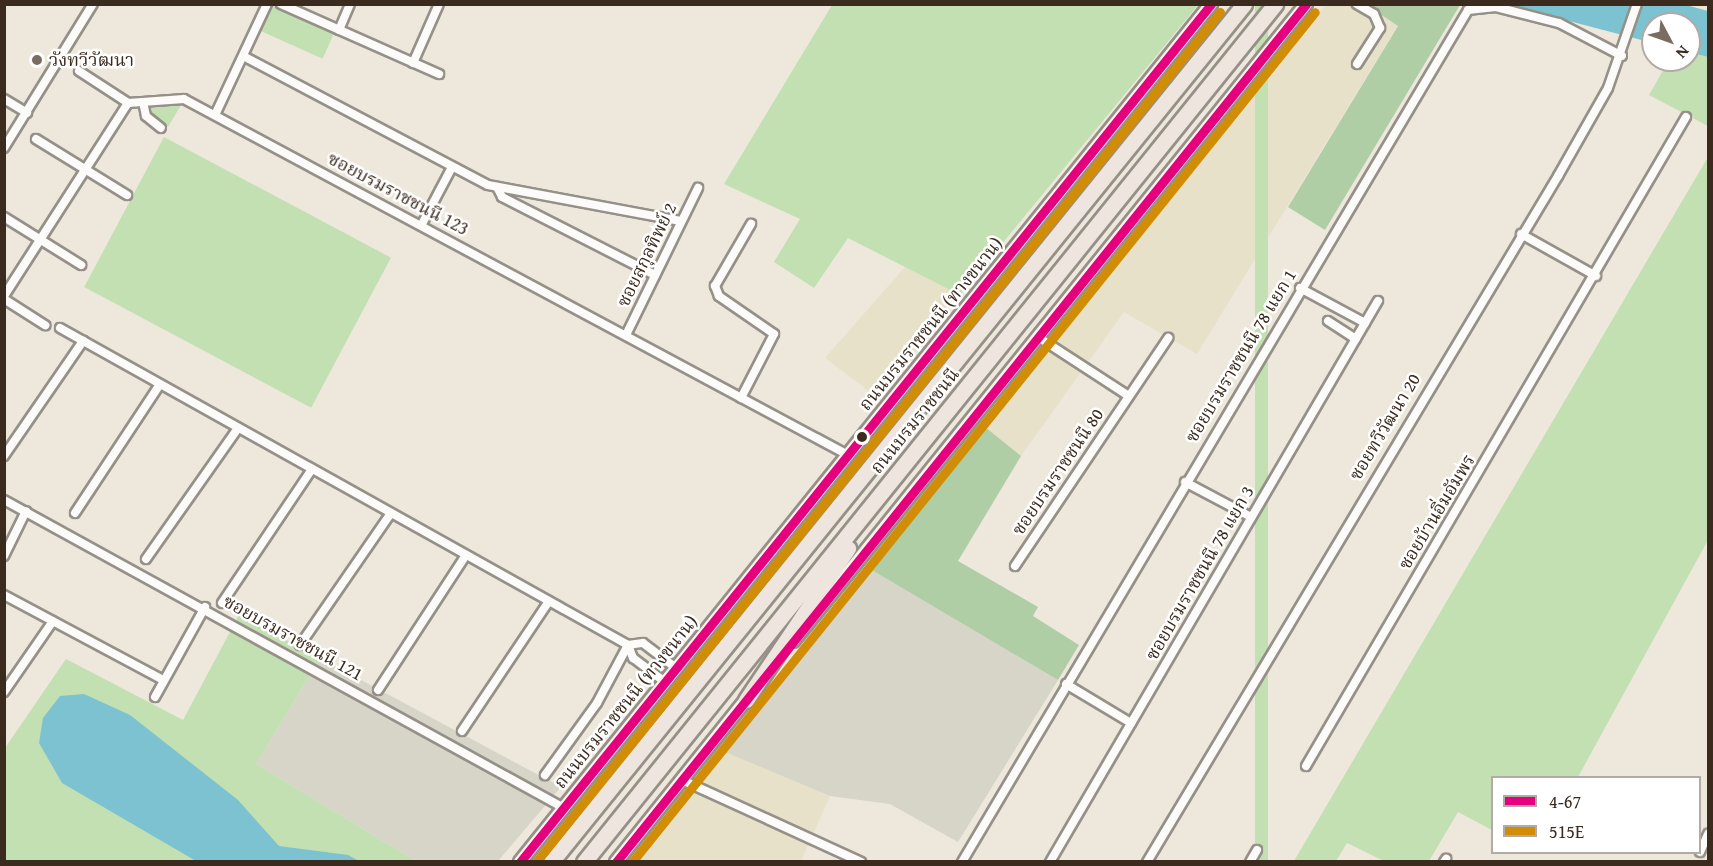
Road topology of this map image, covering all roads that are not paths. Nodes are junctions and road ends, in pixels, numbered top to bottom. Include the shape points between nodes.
1 (93, 4) edge
2 (267, 4) edge
3 (281, 4) edge
4 (350, 4) edge
5 (439, 4) edge
6 (1211, 4) edge
7 (1244, 4) edge
8 (1275, 4) edge
9 (1306, 4) edge
10 (1358, 4) edge
11 (1637, 4) edge
12 (339, 30) junction
13 (1622, 56) junction
14 (247, 58) junction
15 (413, 63) junction
16 (1357, 64) dead end
17 (79, 71) dead end
18 (439, 74) dead end
19 (4, 99) edge
20 (143, 102) junction
21 (128, 103) junction
22 (27, 113) junction
23 (215, 115) junction
24 (1686, 117) dead end
25 (161, 128) dead end
26 (36, 139) dead end
27 (4, 148) edge
28 (86, 170) junction
29 (451, 170) junction
30 (497, 187) junction
31 (698, 188) dead end
32 (126, 195) dead end
33 (4, 217) edge
34 (681, 221) junction
35 (422, 224) junction
36 (751, 224) dead end
37 (1521, 234) junction
38 (41, 240) junction
39 (81, 265) dead end
40 (655, 275) junction
41 (1596, 276) junction
42 (1300, 288) junction
43 (4, 298) edge
44 (1378, 301) dead end
45 (1328, 321) dead end
46 (1365, 323) junction
47 (45, 325) dead end
48 (60, 328) dead end
49 (626, 335) junction
50 (1038, 338) junction
51 (1168, 338) dead end
52 (1356, 339) junction
53 (82, 341) junction
54 (160, 384) junction
55 (1129, 396) junction
56 (741, 398) junction
57 (238, 428) junction
58 (848, 455) junction
59 (4, 456) edge
60 (312, 469) junction
61 (896, 475) junction
62 (1185, 482) junction
63 (4, 500) edge
64 (26, 511) junction
65 (75, 513) dead end
66 (391, 513) junction
67 (1251, 517) junction
68 (466, 555) junction
69 (4, 556) edge
70 (146, 559) dead end
71 (1015, 566) dead end
72 (4, 595) edge
73 (549, 601) junction
74 (222, 603) dead end
75 (205, 607) junction
76 (52, 621) junction
77 (300, 645) dead end
78 (628, 645) junction
79 (676, 668) junction
80 (163, 680) junction
81 (665, 682) junction
82 (1066, 684) junction
83 (378, 690) dead end
84 (4, 692) edge
85 (154, 697) dead end
86 (746, 700) junction
87 (1131, 723) junction
88 (462, 731) dead end
89 (1306, 766) dead end
90 (545, 775) dead end
91 (682, 780) junction
92 (564, 808) junction
93 (1708, 834) edge
94 (1701, 848) edge
95 (1257, 850) dead end
96 (520, 861) edge
97 (550, 861) edge
98 (584, 861) edge
99 (616, 861) edge
100 (861, 861) edge
101 (962, 861) edge
102 (1050, 861) edge
103 (1147, 861) edge
104 (1250, 861) edge

1 - 22 street
2 - 14 street
3 - 12 street
4 - 12 street
5 - 15 street
6 - 58 main road, ถนนบรมราชชนนี (ทางขนาน)
7 - 97 highway, ถนนบรมราชชนนี
8 - 61 highway, ถนนบรมราชชนนี
9 - 50 main road
10 - 16 street via 1374,14 1380,28
11 - 13 street, ซอยทวีวัฒนา 20
12 - 15 street
13 - 37 street, ซอยทวีวัฒนา 20
13 - 42 street, ซอยบรมราชชนนี 78 แยก 1 via 1559,23 1496,7 1468,10
14 - 23 street
14 - 29 street
15 - 18 street
17 - 21 street
19 - 22 street
20 - 21 street, ซอยบรมราชชนนี 123
20 - 23 street, ซอยบรมราชชนนี 123 via 184,99
20 - 25 street via 146,116
21 - 28 street
22 - 27 street
23 - 35 street, ซอยบรมราชชนนี 123
24 - 41 street, ซอยบ้านอิ่มอัมพร
26 - 28 street
28 - 32 street
28 - 38 street
29 - 30 street
29 - 35 street
30 - 34 street
30 - 40 street via 502,197
31 - 34 street, ซอยสกุลทิพย์ 2
33 - 38 street
34 - 40 street, ซอยสกุลทิพย์ 2
35 - 49 street, ซอยบรมราชชนนี 123
36 - 56 street via 715,286 719,296 774,334
37 - 41 street
37 - 103 street, ซอยทวีวัฒนา 20
38 - 39 street
38 - 43 street
40 - 49 street, ซอยสกุลทิพย์ 2
41 - 89 street, ซอยบ้านอิ่มอัมพร
42 - 46 street
42 - 62 street, ซอยบรมราชชนนี 78 แยก 1
43 - 47 street
44 - 46 street, ซอยบรมราชชนนี 78 แยก 3
45 - 52 street
46 - 52 street, ซอยบรมราชชนนี 78 แยก 3
48 - 53 street
49 - 56 street, ซอยบรมราชชนนี 123
50 - 55 street
50 - 86 main road
51 - 55 street, ซอยบรมราชชนนี 80
52 - 67 street, ซอยบรมราชชนนี 78 แยก 3
53 - 54 street
53 - 59 street
54 - 57 street
54 - 65 street
55 - 71 street, ซอยบรมราชชนนี 80
56 - 58 street, ซอยบรมราชชนนี 123
57 - 60 street
57 - 70 street
58 - 79 main road, ถนนบรมราชชนนี (ทางขนาน)
60 - 66 street
60 - 74 street
61 - 86 highway
61 - 98 highway, ถนนบรมราชชนนี
62 - 67 street
62 - 82 street, ซอยบรมราชชนนี 78 แยก 1
63 - 64 street, ซอยบรมราชชนนี 121
64 - 69 street
64 - 75 street, ซอยบรมราชชนนี 121
66 - 68 street
66 - 77 street
67 - 87 street, ซอยบรมราชชนนี 78 แยก 3
68 - 73 street
68 - 83 street
72 - 76 street
73 - 78 street
73 - 88 street
75 - 80 street
75 - 92 street, ซอยบรมราชชนนี 121
76 - 80 street
76 - 84 street
78 - 79 street via 643,643
78 - 81 street via 633,658
78 - 90 street via 597,703
79 - 81 main road, ถนนบรมราชชนนี (ทางขนาน)
80 - 85 street
81 - 92 main road, ถนนบรมราชชนนี (ทางขนาน)
82 - 87 street
82 - 101 street, ซอยบรมราชชนนี 78 แยก 1
86 - 91 main road
87 - 102 street, ซอยบรมราชชนนี 78 แยก 3
91 - 99 main road
91 - 100 street
92 - 96 main road, ถนนบรมราชชนนี (ทางขนาน)
93 - 94 street
95 - 104 street

